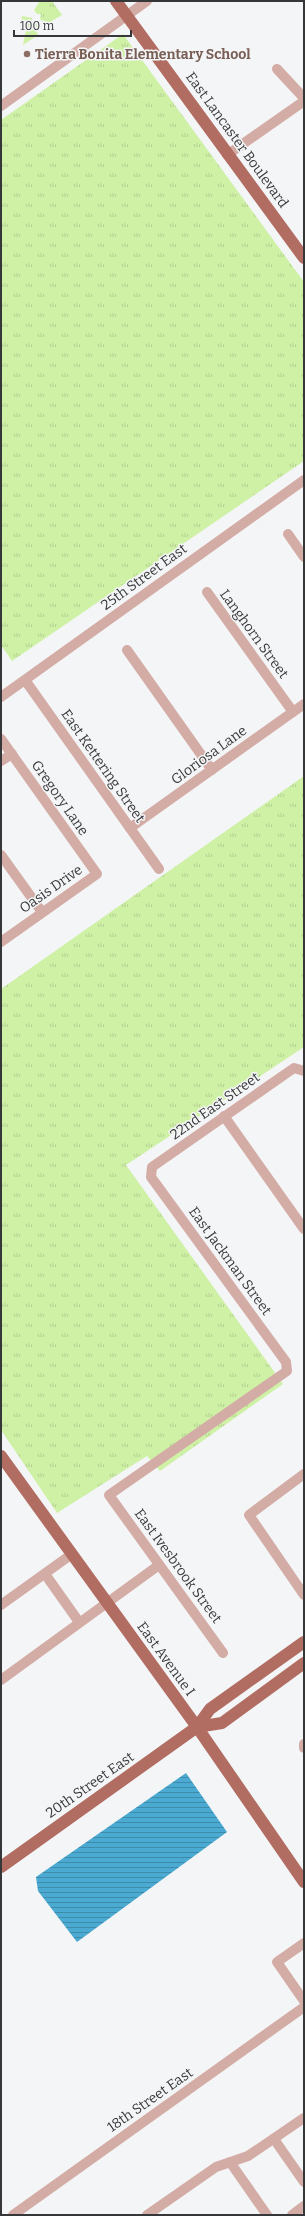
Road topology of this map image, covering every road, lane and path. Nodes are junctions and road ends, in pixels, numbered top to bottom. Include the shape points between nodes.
1 (116, 1) edge
2 (147, 1) edge
3 (127, 15) junction
4 (277, 69) dead end
5 (304, 99) edge
6 (1, 106) edge
7 (227, 155) junction
8 (304, 258) edge
9 (304, 480) edge
10 (288, 534) dead end
11 (304, 557) edge
12 (207, 592) dead end
13 (127, 650) dead end
14 (24, 680) junction
15 (1, 697) edge
16 (304, 704) edge
17 (293, 712) junction
18 (1, 739) edge
19 (12, 754) junction
20 (1, 761) edge
21 (212, 770) junction
22 (130, 828) junction
23 (2, 857) edge
24 (159, 868) dead end
25 (97, 874) joint
26 (42, 912) junction
27 (1, 942) edge
28 (304, 1071) edge
29 (224, 1116) junction
30 (152, 1167) joint
31 (304, 1229) edge
32 (1, 1456) edge
33 (304, 1474) edge
34 (109, 1495) joint
35 (72, 1554) junction
36 (159, 1566) junction
37 (45, 1574) junction
38 (304, 1595) edge
39 (107, 1603) junction
40 (1, 1605) edge
41 (79, 1622) junction
42 (304, 1642) edge
43 (224, 1653) dead end
44 (304, 1663) edge
45 (1, 1680) edge
46 (197, 1727) junction
47 (304, 1744) edge
48 (304, 1748) edge
49 (1, 1867) edge
50 (304, 1882) edge
51 (304, 1943) edge
52 (304, 2001) edge
53 (304, 2007) edge
54 (304, 2118) edge
55 (274, 2139) junction
56 (230, 2162) junction
57 (304, 2182) edge
58 (304, 2206) edge
59 (13, 2215) edge
60 (147, 2215) edge
61 (267, 2215) edge
62 (292, 2215) edge

1 - 3 main road, East Lancaster Boulevard
2 - 3 street
3 - 6 street
3 - 7 main road, East Lancaster Boulevard
4 - 5 street
5 - 7 street
7 - 8 main road, East Lancaster Boulevard
9 - 14 street, 25th Street East
10 - 11 street
12 - 17 street, Langhorn Street
13 - 21 street
14 - 15 street, 25th Street East
14 - 22 street, East Kettering Street
16 - 17 street, Gloriosa Lane
17 - 21 street, Gloriosa Lane
18 - 19 street, Gregory Lane
19 - 20 street
19 - 25 street, Gregory Lane
21 - 22 street, Gloriosa Lane
22 - 24 street, East Kettering Street
23 - 26 street
25 - 26 street, Oasis Drive
26 - 27 street, Oasis Drive
28 - 29 street, 22nd East Street via 294,1068
29 - 30 street, 22nd East Street
29 - 31 street
30 - 34 street, East Jackman Street via 151,1177 286,1362 287,1371
32 - 35 main road, East Avenue I
33 - 38 street via 249,1515
34 - 36 street, East Ivesbrook Street
35 - 37 street
35 - 39 main road, East Avenue I
36 - 39 street
36 - 43 street, East Ivesbrook Street
37 - 40 street
37 - 41 street
39 - 41 street
39 - 46 main road, East Avenue I
41 - 45 street
42 - 46 main road, 20th Street East via 210,1709
44 - 46 main road, 20th Street East via 222,1723
46 - 49 main road, 20th Street East
46 - 50 main road, East Avenue I
47 - 48 street
51 - 52 street via 277,1962
53 - 59 street, 18th Street East
54 - 55 street
55 - 56 street via 248,2156
55 - 57 street
56 - 60 street via 216,2166
56 - 61 street
58 - 62 street

